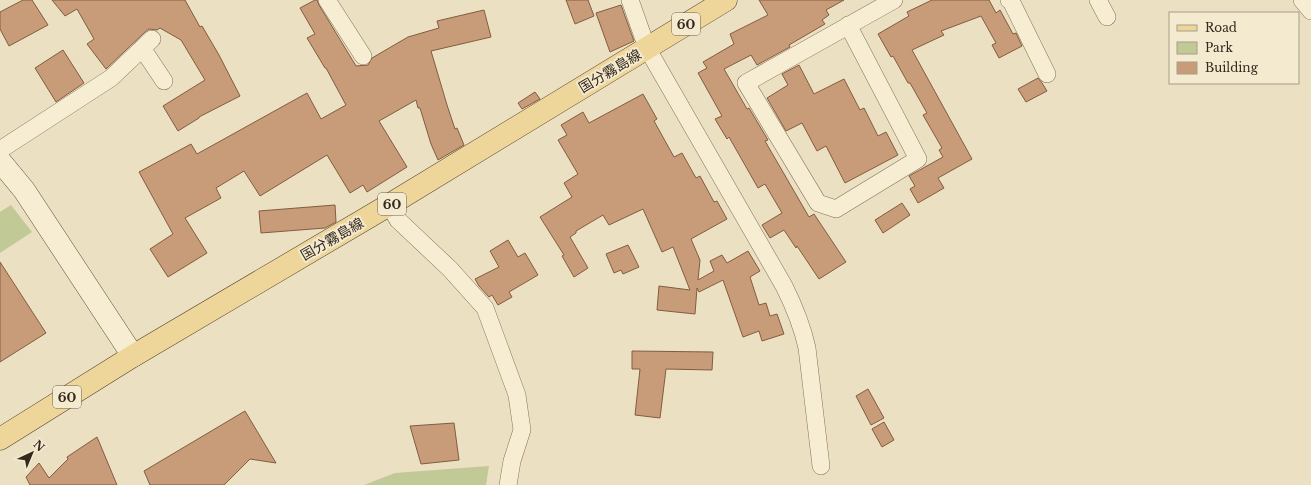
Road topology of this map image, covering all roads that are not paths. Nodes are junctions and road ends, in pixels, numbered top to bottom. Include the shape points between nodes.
1 (327, 0) edge
2 (630, 0) edge
3 (726, 0) edge
4 (894, 0) edge
5 (1009, 0) edge
6 (1098, 0) edge
7 (1302, 0) edge
8 (1311, 11) edge
9 (1108, 17) dead end
10 (848, 25) junction
11 (647, 48) junction
12 (363, 56) dead end
13 (1047, 74) dead end
14 (164, 81) dead end
15 (0, 150) edge
16 (0, 160) edge
17 (389, 206) junction
18 (133, 356) junction
19 (0, 439) edge
20 (821, 466) dead end
21 (508, 485) edge

1 - 12 street
2 - 11 street
3 - 11 main road, 国分霧島線 / 60
4 - 10 street
5 - 13 street
6 - 9 street
7 - 8 street
10 - 10 street via 746,83 818,203 836,209 918,158
11 - 17 main road, 国分霧島線 / 60
11 - 20 street via 796,309 807,348
14 - 15 street via 147,44 111,78
16 - 18 street via 24,190
17 - 18 main road, 国分霧島線 / 60
17 - 21 street via 398,220 450,269 486,308 517,395 522,430
18 - 19 main road, 国分霧島線 / 60

